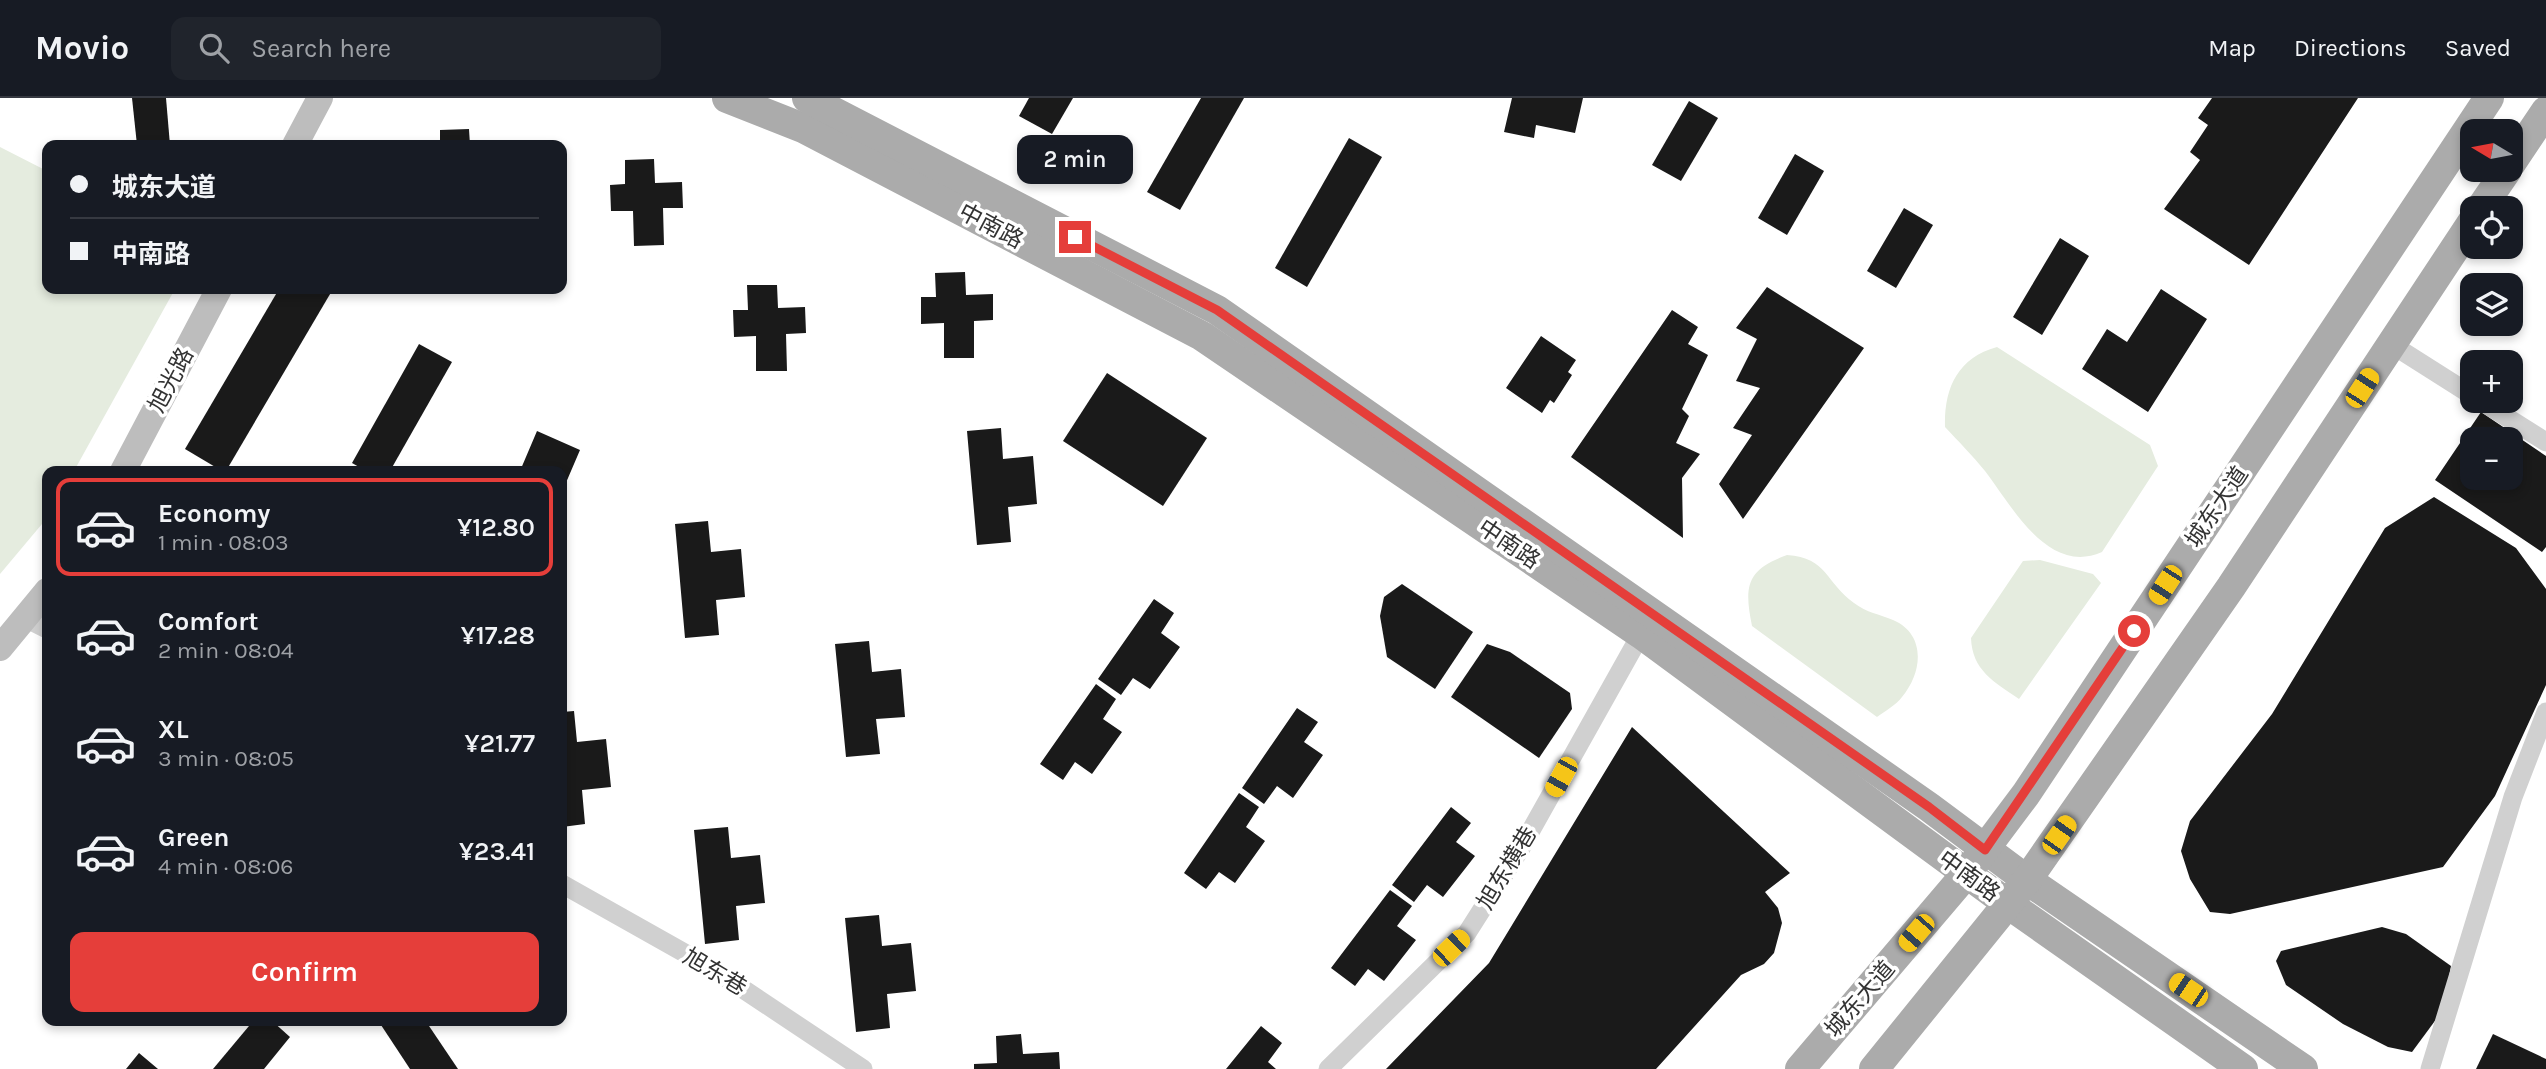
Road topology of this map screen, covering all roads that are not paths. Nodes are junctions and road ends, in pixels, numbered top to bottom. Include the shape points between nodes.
1 (320, 98) edge
2 (727, 98) edge
3 (807, 98) edge
4 (2489, 98) edge
5 (2546, 111) edge
6 (298, 140) edge
7 (2524, 144) edge
8 (2460, 240) edge
9 (216, 294) edge
10 (2391, 344) junction
11 (2460, 388) edge
12 (2500, 413) edge
13 (2546, 442) edge
14 (126, 466) edge
15 (37, 624) edge
16 (1641, 634) junction
17 (0, 649) edge
18 (2546, 712) edge
19 (1985, 850) junction
20 (1966, 874) junction
21 (2027, 880) junction
22 (567, 887) edge
23 (2008, 904) junction
24 (863, 1069) edge
25 (1328, 1069) edge
26 (1800, 1069) edge
27 (1874, 1069) edge
28 (2243, 1069) edge
29 (2303, 1069) edge
30 (2430, 1069) edge

1 - 6 street
2 - 16 main road, 中南路 via 803,128 1202,336
3 - 19 main road, 中南路 via 1217,310
4 - 19 main road, 城东大道
5 - 7 main road
8 - 10 main road
9 - 14 street, 旭光路
10 - 11 street
10 - 21 main road via 2231,587
12 - 13 street
15 - 17 street
16 - 20 main road, 中南路
16 - 25 street, 旭东横巷 via 1521,848 1467,933
18 - 30 street via 2513,797
19 - 20 main road, 城东大道
19 - 21 main road, 中南路
20 - 23 main road, 中南路
20 - 26 main road, 城东大道
21 - 23 main road
21 - 29 main road, 中南路
22 - 24 street, 旭东巷 via 713,969
23 - 27 main road
23 - 28 main road, 中南路

